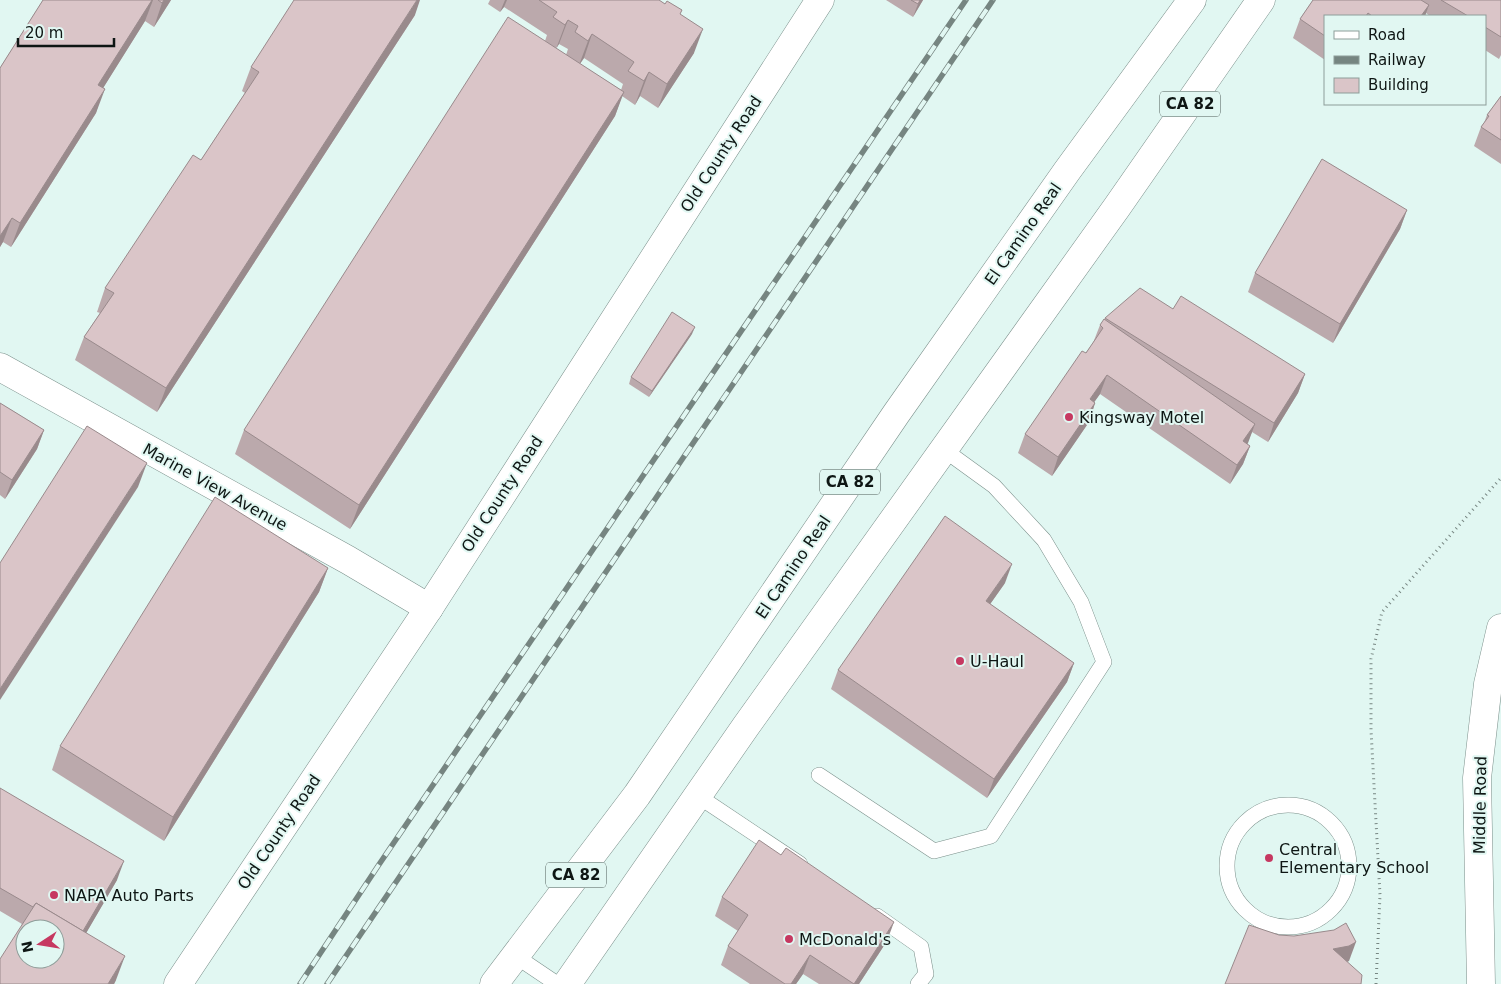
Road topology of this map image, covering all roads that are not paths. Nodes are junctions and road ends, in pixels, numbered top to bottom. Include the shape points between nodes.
1 (820, 0) edge
2 (1192, 0) edge
3 (1261, 0) edge
4 (0, 367) edge
5 (943, 449) junction
6 (429, 608) junction
7 (1501, 628) edge
8 (819, 775) dead end
9 (698, 796) junction
10 (1284, 804) joint
11 (810, 872) edge
12 (866, 909) edge
13 (514, 955) junction
14 (178, 984) edge
15 (494, 984) edge
16 (557, 984) edge
17 (567, 984) edge
18 (918, 984) edge
19 (1481, 984) edge

1 - 6 main road, Old County Road
2 - 13 main road, El Camino Real / CA 82 via 902,406 637,795
3 - 5 main road, CA 82
4 - 6 main road, Marine View Avenue
5 - 8 lane via 994,486 1044,540 1081,602 1104,662 991,836 934,851
5 - 9 main road, CA 82
6 - 14 main road, Old County Road
7 - 19 main road, Middle Road via 1488,684 1477,778
9 - 11 lane
9 - 17 main road, CA 82
10 - 10 lane via 1264,808 1247,819 1234,835 1226,873 1232,892 1243,908 1259,921 1278,927 1298,927 1318,921 1334,908 1345,890 1350,870 1347,849 1338,830 1323,815 1305,806
12 - 18 lane via 921,947 926,974
13 - 15 main road, El Camino Real / CA 82
13 - 16 lane

